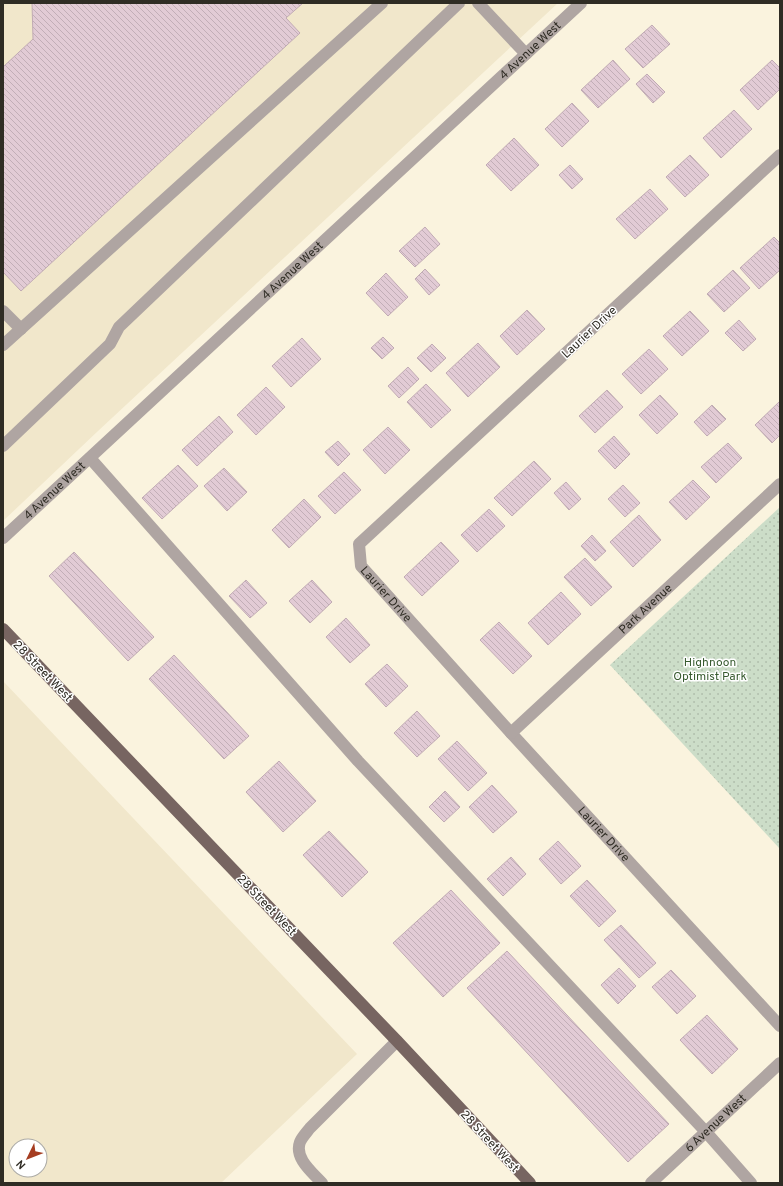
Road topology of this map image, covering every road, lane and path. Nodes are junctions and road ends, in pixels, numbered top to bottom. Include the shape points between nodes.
1 (382, 3) edge
2 (459, 3) edge
3 (478, 3) edge
4 (581, 3) edge
5 (526, 54) junction
6 (780, 155) edge
7 (3, 311) edge
8 (21, 329) junction
9 (3, 345) edge
10 (3, 446) edge
11 (90, 458) junction
12 (780, 484) edge
13 (3, 538) edge
14 (3, 629) edge
15 (511, 733) junction
16 (780, 1026) edge
17 (397, 1041) junction
18 (780, 1063) edge
19 (706, 1132) junction
20 (322, 1183) edge
21 (530, 1183) edge
22 (651, 1183) edge
23 (751, 1183) edge

1 - 8 street
2 - 10 street via 119,327 110,344
3 - 5 street
4 - 5 street, 4 Avenue West
5 - 11 street, 4 Avenue West
6 - 15 street, Laurier Drive via 359,544 361,566
7 - 8 street
8 - 9 street
11 - 13 street, 4 Avenue West
11 - 19 street via 358,761
12 - 15 street, Park Avenue
14 - 17 main road, 28 Street West
15 - 16 street, Laurier Drive
17 - 20 street via 310,1128 300,1142 299,1154 305,1165
17 - 21 main road, 28 Street West
18 - 19 street, 6 Avenue West
19 - 22 street, 6 Avenue West
19 - 23 street

